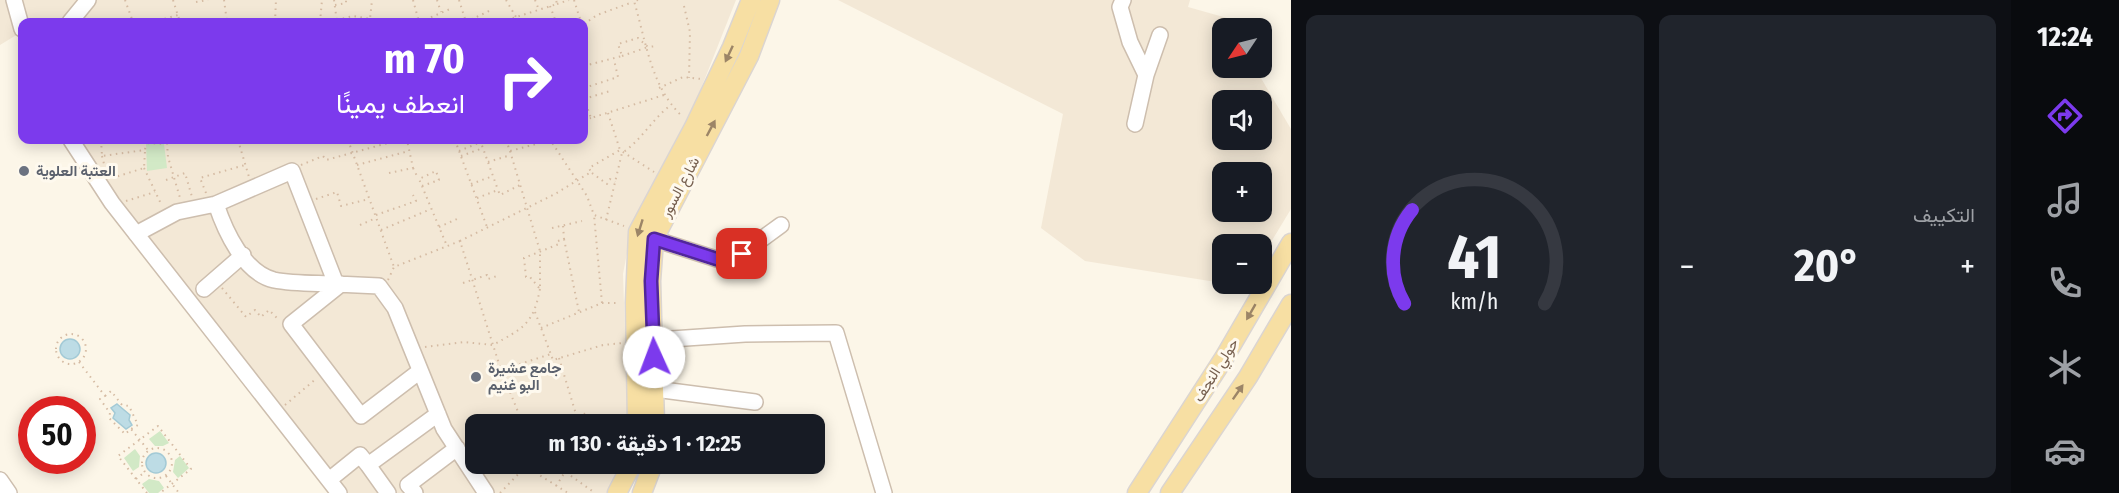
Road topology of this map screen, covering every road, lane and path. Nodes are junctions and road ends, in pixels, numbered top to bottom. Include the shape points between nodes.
1 (14, 0) edge
2 (88, 0) edge
3 (125, 0) edge
4 (173, 0) edge
5 (208, 0) edge
6 (224, 0) edge
7 (276, 0) edge
8 (321, 0) edge
9 (334, 0) edge
10 (346, 0) edge
11 (372, 0) edge
12 (413, 0) edge
13 (437, 0) edge
14 (459, 0) edge
15 (506, 0) edge
16 (534, 0) edge
17 (569, 0) edge
18 (574, 0) edge
19 (638, 0) edge
20 (750, 0) edge
21 (770, 0) edge
22 (1123, 0) edge
23 (634, 1) edge
24 (196, 2) dead end
25 (556, 2) edge
26 (335, 5) junction
27 (550, 6) junction
28 (684, 6) dead end
29 (450, 9) dead end
30 (539, 10) junction
31 (489, 11) dead end
32 (441, 13) junction
33 (178, 15) junction
34 (516, 17) junction
35 (19, 18) edge
36 (73, 18) edge
37 (132, 18) edge
38 (167, 18) edge
39 (179, 18) edge
40 (226, 18) edge
41 (275, 18) edge
42 (320, 18) edge
43 (337, 18) edge
44 (347, 18) edge
45 (364, 18) edge
46 (370, 18) edge
47 (419, 18) edge
48 (429, 18) edge
49 (465, 18) edge
50 (474, 18) edge
51 (513, 18) edge
52 (554, 18) edge
53 (580, 18) edge
54 (588, 20) edge
55 (1160, 35) dead end
56 (657, 46) dead end
57 (648, 47) junction
58 (622, 56) junction
59 (614, 58) junction
60 (588, 65) edge
61 (1146, 75) junction
62 (689, 78) junction
63 (717, 80) junction
64 (588, 87) edge
65 (659, 88) junction
66 (610, 91) dead end
67 (664, 95) junction
68 (588, 97) edge
69 (671, 105) junction
70 (588, 109) edge
71 (608, 112) junction
72 (591, 118) junction
73 (588, 119) edge
74 (1135, 124) dead end
75 (694, 127) junction
76 (74, 144) edge
77 (101, 144) edge
78 (146, 144) edge
79 (168, 144) edge
80 (239, 144) edge
81 (349, 144) edge
82 (382, 144) edge
83 (408, 144) edge
84 (456, 144) edge
85 (474, 144) edge
86 (481, 144) edge
87 (508, 144) edge
88 (539, 144) edge
89 (554, 144) edge
90 (483, 148) junction
91 (145, 150) junction
92 (352, 151) junction
93 (409, 151) junction
94 (459, 151) junction
95 (621, 152) junction
96 (511, 153) junction
97 (461, 156) junction
98 (488, 162) junction
99 (245, 165) junction
100 (357, 165) junction
101 (144, 168) junction
102 (413, 168) junction
103 (292, 171) junction
104 (591, 172) junction
105 (389, 173) dead end
106 (493, 176) junction
107 (175, 177) junction
108 (109, 179) dead end
109 (419, 179) junction
110 (665, 179) junction
111 (166, 180) dead end
112 (577, 180) junction
113 (615, 182) junction
114 (471, 184) junction
115 (520, 185) junction
116 (422, 186) junction
117 (252, 188) junction
118 (498, 190) junction
119 (155, 192) junction
120 (413, 195) dead end
121 (369, 199) junction
122 (476, 199) junction
123 (304, 202) junction
124 (119, 203) dead end
125 (201, 207) junction
126 (527, 207) junction
127 (431, 209) junction
128 (594, 215) junction
129 (376, 217) junction
130 (167, 218) junction
131 (457, 219) dead end
132 (606, 220) junction
133 (582, 221) dead end
134 (360, 225) dead end
135 (563, 225) junction
136 (781, 225) dead end
137 (439, 227) junction
138 (487, 227) junction
139 (552, 228) dead end
140 (381, 230) junction
141 (136, 234) junction
142 (646, 235) junction
143 (564, 239) junction
144 (460, 241) junction
145 (1291, 243) edge
146 (447, 246) junction
147 (540, 251) junction
148 (243, 255) junction
149 (394, 267) junction
150 (497, 276) dead end
151 (472, 280) junction
152 (463, 283) dead end
153 (338, 284) junction
154 (209, 285) joint
155 (540, 289) junction
156 (383, 291) junction
157 (602, 303) junction
158 (635, 303) junction
159 (1291, 304) edge
160 (535, 312) junction
161 (579, 312) junction
162 (291, 324) junction
163 (541, 328) junction
164 (645, 340) junction
165 (493, 345) junction
166 (412, 348) junction
167 (551, 354) junction
168 (559, 358) junction
169 (79, 362) junction
170 (326, 370) junction
171 (420, 370) junction
172 (501, 370) junction
173 (655, 390) junction
174 (105, 396) junction
175 (754, 402) dead end
176 (1194, 405) junction
177 (276, 413) junction
178 (588, 413) dead end
179 (438, 414) junction
180 (518, 414) edge
181 (575, 414) edge
182 (584, 414) edge
183 (638, 414) edge
184 (656, 414) edge
185 (1219, 418) junction
186 (132, 429) junction
187 (1172, 438) junction
188 (140, 440) junction
189 (456, 448) junction
190 (176, 449) junction
191 (148, 450) junction
192 (1197, 453) junction
193 (169, 454) junction
194 (368, 465) junction
195 (145, 472) junction
196 (518, 474) edge
197 (539, 474) edge
198 (562, 474) edge
199 (568, 474) edge
200 (627, 474) edge
201 (649, 474) edge
202 (165, 475) junction
203 (136, 479) junction
204 (0, 480) edge
205 (329, 480) junction
206 (172, 484) junction
207 (556, 486) junction
208 (408, 490) edge
209 (9, 493) edge
210 (147, 493) edge
211 (160, 493) edge
212 (179, 493) edge
213 (339, 493) edge
214 (388, 493) edge
215 (486, 493) edge
216 (500, 493) edge
217 (568, 493) edge
218 (595, 493) edge
219 (617, 493) edge
220 (642, 493) edge
221 (884, 493) edge
222 (1137, 493) edge
223 (1170, 493) edge

1 - 35 street
2 - 36 street
3 - 37 path
4 - 33 path
5 - 24 path
6 - 40 path
7 - 41 path
8 - 42 path
9 - 26 path
10 - 26 path
11 - 46 path
12 - 47 path
13 - 32 path
14 - 49 path
15 - 34 path
16 - 30 path
17 - 25 path
18 - 53 path
19 - 23 path
20 -> 63 main road, شارع السور
142 -> 21 main road, شارع السور via 749,56
22 - 61 street via 1120,7 1130,42
23 - 54 path
23 - 57 path
25 - 27 path
26 - 43 path
27 - 30 path
27 - 52 path
28 - 62 path via 690,32
29 - 32 path
30 - 34 path
31 - 50 path
32 - 48 path
33 - 38 path
33 - 39 path
34 - 51 path
44 - 45 path
55 - 61 street
56 - 57 path
57 - 58 path
57 - 58 path via 638,38 618,44
57 - 65 path
58 - 59 path
59 - 60 path
59 - 64 path via 618,77
61 - 74 street
62 - 63 path
62 - 65 path
63 - 75 main road, شارع السور
65 - 67 path
66 - 68 path
67 - 69 path
67 - 71 path
69 - 75 path
69 - 95 path via 659,113 630,148
70 - 72 path
71 - 72 path
71 - 95 path
72 - 73 path
75 - 110 main road, شارع السور
76 - 141 street
77 - 91 path via 102,156
78 - 91 path
79 - 107 path
80 - 99 path
81 - 92 path
82 - 92 path
83 - 93 path
84 - 94 path
85 - 94 path
86 - 90 path
87 - 96 path
88 - 96 path
89 - 112 path
90 - 97 path
90 - 98 path
91 - 101 path
92 - 100 path
92 - 103 path via 326,160 323,156
93 - 100 path
93 - 102 path
94 - 97 path
95 - 104 path via 589,168
95 - 110 path
95 - 113 path
96 - 98 path
96 - 115 path
97 - 114 path
98 - 106 path
99 - 117 path
99 - 125 path via 200,178
100 - 121 path
101 - 108 path
101 - 119 path
102 - 105 path
102 - 109 path
103 - 117 street
103 - 123 street
104 - 112 path
104 - 113 path via 607,184 610,179
106 - 114 path
106 - 118 path
107 - 111 path
107 - 125 path
107 - 125 path via 185,173
109 - 116 path
109 - 116 path via 436,171 439,180
110 -> 142 main road, شارع السور
112 - 126 path
112 - 128 path
113 - 132 path
114 - 122 path
115 - 118 path via 500,195
115 - 126 path
116 - 127 path
117 - 125 street
118 - 122 path
119 - 124 path
119 - 130 path
120 - 129 path via 416,201
121 - 123 path via 341,206 337,192
121 - 129 path
122 - 138 path
123 - 153 street
125 - 130 street
125 - 148 street
126 - 138 path
126 - 147 path
127 - 137 path
127 - 140 path
128 - 132 path
128 - 157 path
129 - 134 path
129 - 140 path
130 - 141 street
131 - 137 path
132 - 142 path
133 - 135 path
135 - 139 path
135 - 143 path
136 - 142 street via 729,263
137 - 146 path
138 - 144 path
140 - 149 path
141 - 177 street
142 - 158 main road, شارع السور
142 - 164 main road, شارع السور via 651,281
143 - 147 path
143 - 161 path
144 - 146 path
144 - 151 path
145 -> 176 main road, حولي النجف
146 - 149 path
147 - 155 path
147 - 155 path via 524,258 526,277
148 - 153 street via 258,272 273,280
148 - 154 street
149 - 156 path
150 - 151 path
151 - 152 path
151 - 165 path
153 - 156 street via 380,286
153 - 162 street
154 - 162 path via 246,317 255,310 261,317 269,310 278,321 284,316
155 - 160 path
156 - 166 street
157 - 158 path
157 - 161 path
158 - 164 main road, شارع السور
185 -> 159 main road
160 - 163 path
160 - 165 path via 520,330
161 - 163 path
162 - 170 street
163 - 167 path
164 - 168 path via 603,345
164 - 173 main road, شارع السور
164 - 183 main road, شارع السور
164 - 221 street via 836,333
165 - 166 path via 464,342
165 - 172 path
166 - 171 street
167 - 168 path via 553,360
167 - 172 path
168 - 181 path
169 - 169 path via 86,350 83,340 71,333 62,336 56,344 58,358 67,363
169 - 174 path
170 - 171 street via 361,416
170 - 177 path
171 - 179 street
172 - 180 path
173 - 175 street
173 - 184 main road, شارع السور
174 - 186 path via 100,399 116,428 125,434
174 - 186 path via 111,391 122,405 129,406 138,425
176 - 185 main road via 1195,415 1203,422 1212,423
176 - 187 main road, حولي النجف
177 - 205 street
178 - 182 path
179 - 189 street
179 - 194 street
185 - 192 main road
186 - 188 path
187 - 192 main road via 1184,433 1193,436
187 - 222 main road, حولي النجف
188 - 190 path via 158,426
188 - 191 path
188 - 203 path via 118,456
189 - 208 street
189 - 215 street
190 - 193 path
190 - 206 path via 191,469
191 - 193 path via 157,448
191 - 195 path via 142,463
192 - 223 main road
193 - 202 path via 172,464
194 - 205 street via 360,455
194 - 214 street
195 - 202 path via 153,478
195 - 203 path
196 - 216 path
197 - 207 path
198 - 207 path
199 - 218 path
200 - 219 main road
201 - 220 main road
202 - 206 path
203 - 210 path
204 - 209 street
205 - 213 street
206 - 211 path
206 - 212 path
207 - 217 path

